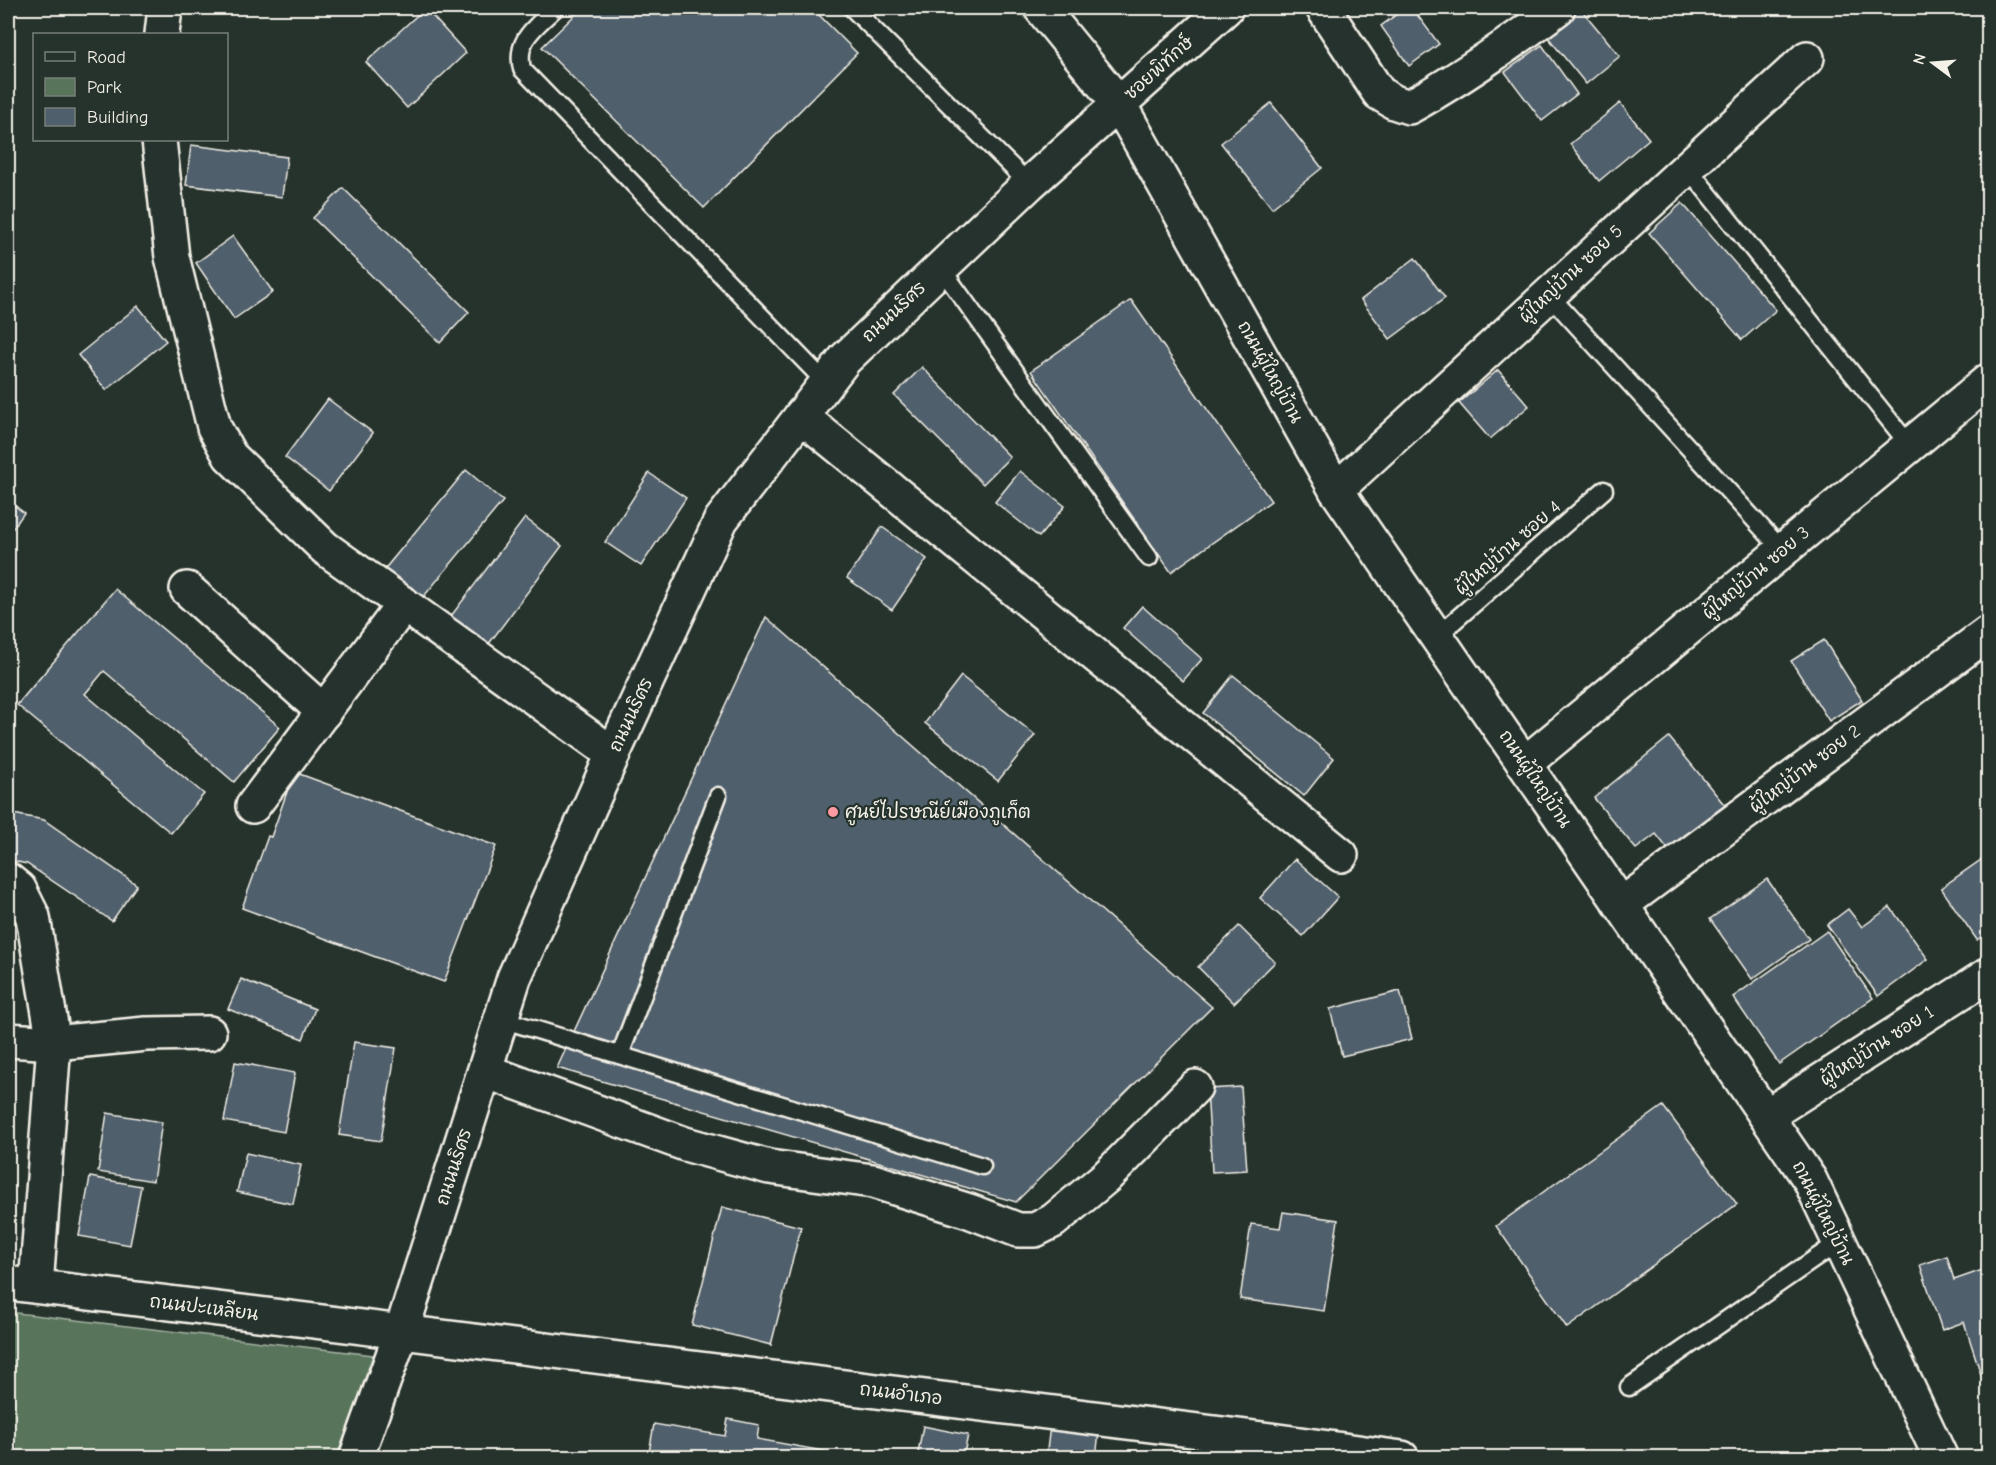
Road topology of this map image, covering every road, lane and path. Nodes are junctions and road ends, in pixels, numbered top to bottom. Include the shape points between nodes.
1 (165, 8) edge
2 (555, 8) edge
3 (852, 8) edge
4 (1041, 8) edge
5 (1226, 8) edge
6 (1323, 8) edge
7 (1558, 8) edge
8 (162, 33) edge
9 (1807, 58) dead end
10 (1119, 104) junction
11 (159, 141) edge
12 (1687, 167) junction
13 (1029, 184) junction
14 (941, 268) junction
15 (1549, 295) junction
16 (1989, 381) edge
17 (826, 383) junction
18 (801, 416) junction
19 (1910, 446) junction
20 (1336, 490) junction
21 (1604, 490) dead end
22 (1783, 551) junction
23 (1149, 558) dead end
24 (187, 589) dead end
25 (404, 604) junction
26 (1989, 633) edge
27 (1437, 636) junction
28 (324, 712) junction
29 (613, 754) junction
30 (1524, 764) junction
31 (718, 796) dead end
32 (253, 806) dead end
33 (1341, 855) dead end
34 (8, 880) edge
35 (1621, 905) junction
36 (1989, 975) edge
37 (501, 1019) junction
38 (209, 1033) dead end
39 (8, 1040) edge
40 (54, 1043) junction
41 (620, 1055) junction
42 (485, 1071) junction
43 (1195, 1087) dead end
44 (1767, 1116) junction
45 (982, 1166) dead end
46 (1839, 1242) junction
47 (22, 1284) edge
48 (401, 1333) junction
49 (1629, 1387) dead end
50 (1354, 1455) edge
51 (356, 1458) edge
52 (1401, 1458) edge
53 (1941, 1458) edge

1 - 8 street
2 - 17 lane via 524,39 519,56 522,69
3 - 13 lane
4 - 10 street, ถนนผู้ใหญ่บ้าน
5 - 10 street, ซอยพิทักษ์
6 - 7 street via 1378,93 1409,107 1453,83
9 - 12 street, ผู้ใหญ่บ้าน ซอย 5
10 - 13 street, ถนนนริศร
10 - 20 street, ถนนผู้ใหญ่บ้าน
11 - 25 street via 172,257 214,427 230,456 325,548
12 - 15 street, ผู้ใหญ่บ้าน ซอย 5
12 - 19 lane
13 - 14 street, ถนนนริศร
14 - 17 street, ถนนนริศร via 845,359
14 - 23 lane
15 - 20 street, ผู้ใหญ่บ้าน ซอย 5
15 - 22 lane
16 - 19 street, ผู้ใหญ่บ้าน ซอย 3
17 - 18 street, ถนนนริศร
18 - 29 street, ถนนนริศร via 721,520
18 - 33 street
19 - 22 street, ผู้ใหญ่บ้าน ซอย 3
20 - 27 street, ถนนผู้ใหญ่บ้าน
21 - 27 lane, ผู้ใหญ่บ้าน ซอย 4
22 - 30 street, ผู้ใหญ่บ้าน ซอย 3
24 - 28 street
25 - 28 street
25 - 29 street
26 - 35 street, ผู้ใหญ่บ้าน ซอย 2
27 - 30 street, ถนนผู้ใหญ่บ้าน
28 - 32 street
29 - 37 street, ถนนนริศร via 514,978
30 - 35 street, ถนนผู้ใหญ่บ้าน
31 - 41 lane
34 - 40 street via 19,889 33,917
35 - 44 street, ถนนผู้ใหญ่บ้าน
36 - 44 street, ผู้ใหญ่บ้าน ซอย 1
37 - 41 lane
37 - 42 street, ถนนนริศร
38 - 40 street via 146,1034
39 - 40 street
40 - 47 street
41 - 45 lane
42 - 43 street via 686,1144 769,1167 873,1181 1018,1230 1035,1230 1053,1221 1106,1177
42 - 48 street, ถนนนริศร
44 - 46 street, ถนนผู้ใหญ่บ้าน via 1810,1180
46 - 49 lane
46 - 53 street, ถนนผู้ใหญ่บ้าน
47 - 48 street, ถนนปะเหลียน
48 - 50 street, ถนนอำเภอ via 1271,1440
48 - 51 street, ถนนนริศร
50 - 52 street, ถนนอำเภอ

